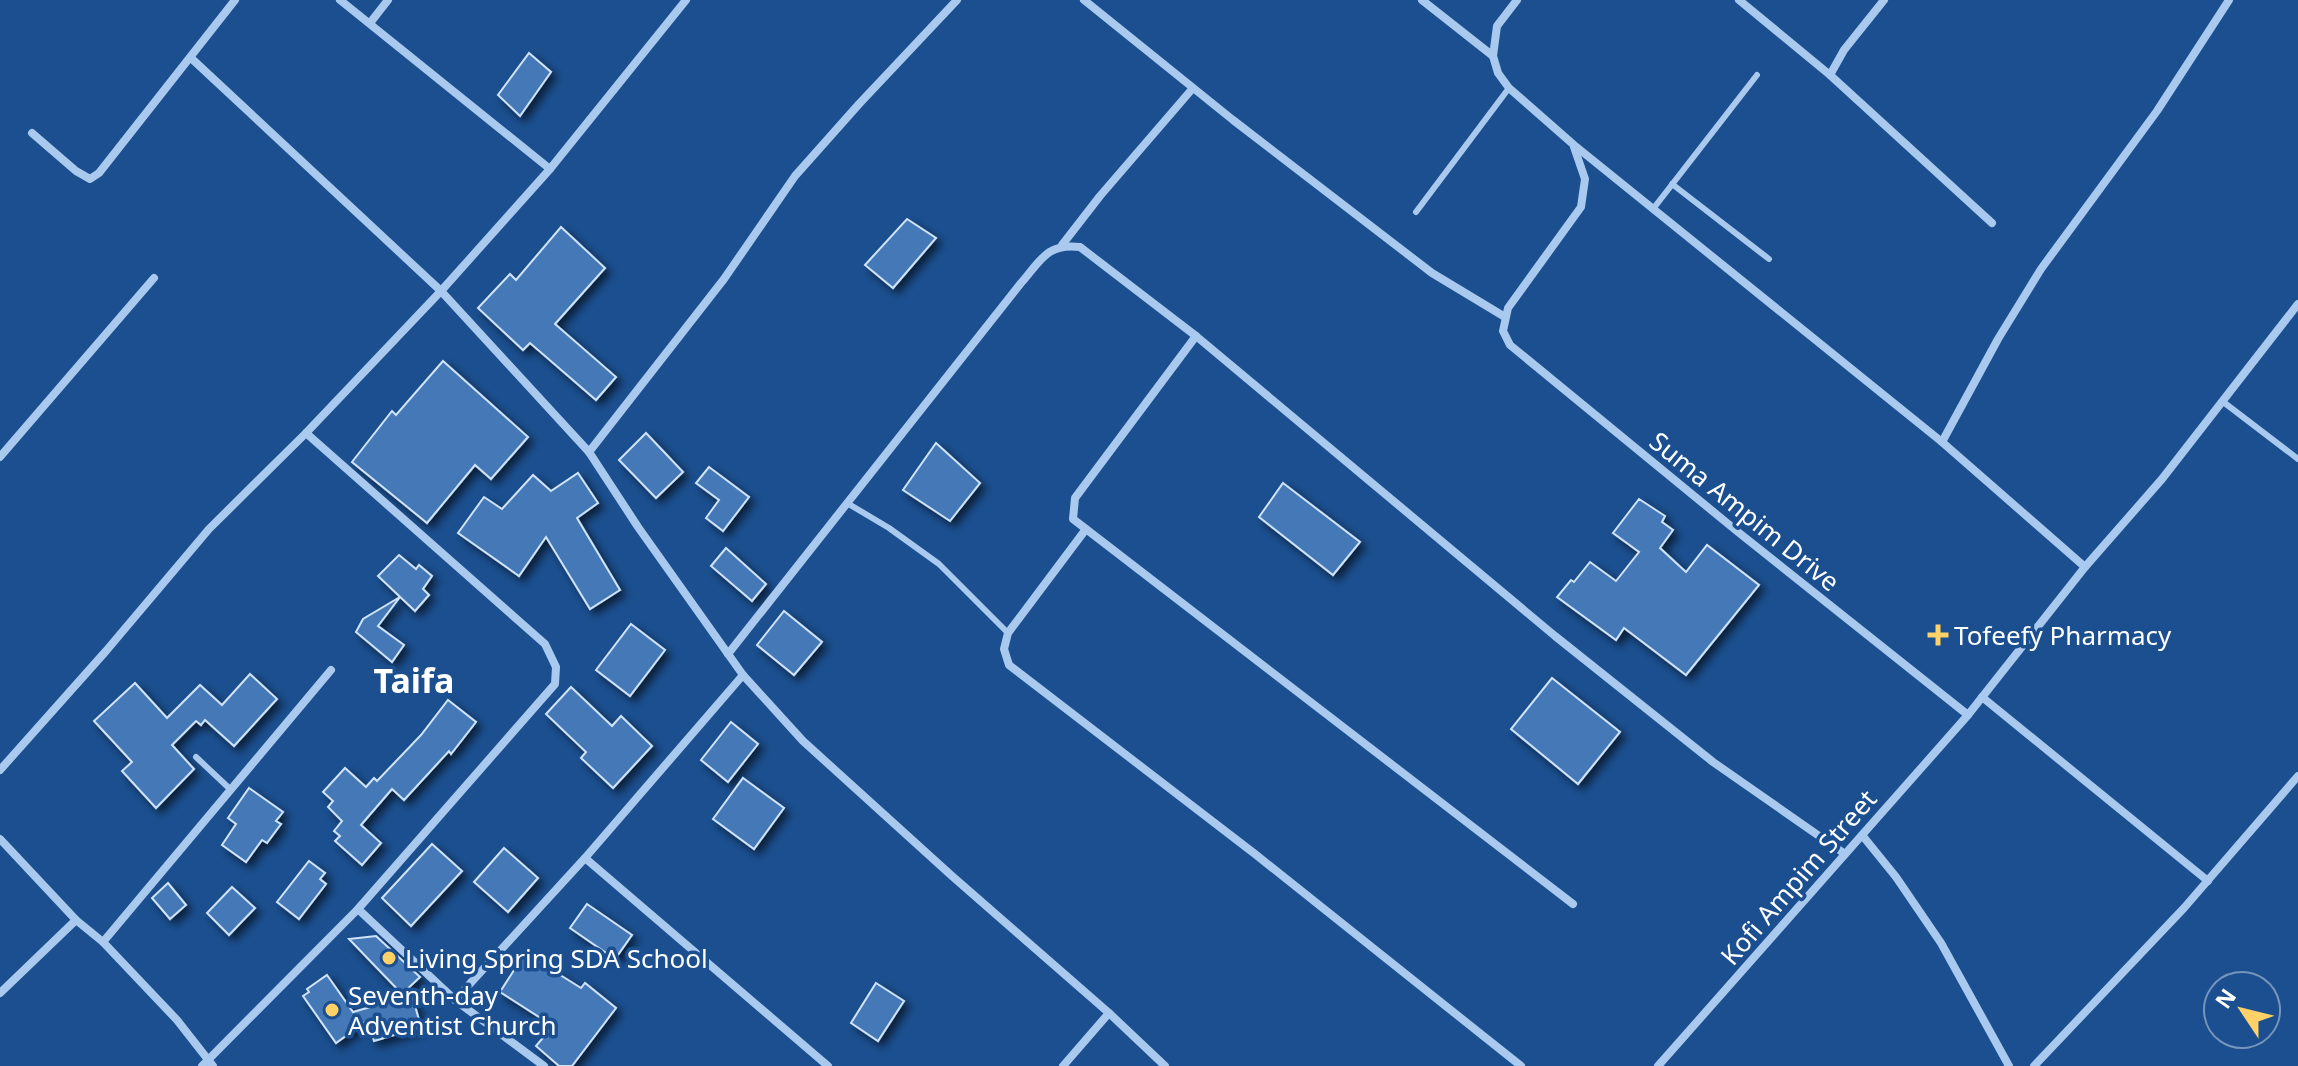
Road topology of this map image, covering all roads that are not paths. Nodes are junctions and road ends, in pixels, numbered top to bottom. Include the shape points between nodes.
1 (235, 0) edge
2 (340, 0) edge
3 (388, 0) edge
4 (686, 0) edge
5 (957, 0) edge
6 (1084, 0) edge
7 (1422, 0) edge
8 (1517, 0) edge
9 (1739, 0) edge
10 (1884, 0) edge
11 (2229, 0) edge
12 (370, 23) junction
13 (1493, 56) junction
14 (191, 58) junction
15 (1757, 75) dead end
16 (1830, 75) junction
17 (1193, 88) junction
18 (1509, 88) junction
19 (32, 133) dead end
20 (1574, 145) junction
21 (550, 169) junction
22 (1672, 184) junction
23 (1653, 209) junction
24 (1416, 212) dead end
25 (1992, 223) dead end
26 (1062, 245) junction
27 (1769, 259) dead end
28 (154, 278) dead end
29 (441, 291) junction
30 (2298, 304) edge
31 (1505, 317) junction
32 (1196, 336) junction
33 (2222, 401) junction
34 (306, 433) junction
35 (1942, 442) junction
36 (589, 452) junction
37 (0, 457) edge
38 (2298, 459) edge
39 (847, 503) junction
40 (1086, 529) junction
41 (2085, 567) junction
42 (1008, 633) junction
43 (728, 654) junction
44 (331, 670) dead end
45 (743, 675) junction
46 (1982, 697) junction
47 (1968, 715) junction
48 (196, 757) dead end
49 (0, 770) edge
50 (2298, 776) edge
51 (230, 789) junction
52 (1862, 835) junction
53 (0, 839) edge
54 (1845, 854) junction
55 (585, 858) junction
56 (2208, 881) junction
57 (1573, 904) dead end
58 (358, 909) junction
59 (76, 920) junction
60 (103, 942) junction
61 (0, 993) edge
62 (455, 1000) junction
63 (1109, 1013) junction
64 (208, 1064) edge
65 (544, 1066) edge
66 (828, 1066) edge
67 (1063, 1066) edge
68 (1165, 1066) edge
69 (1521, 1066) edge
70 (1658, 1066) edge
71 (2009, 1066) edge
72 (2034, 1066) edge

1 - 14 street
2 - 12 street
3 - 12 street
4 - 21 street
5 - 36 street via 795,176 724,279
6 - 17 street
7 - 13 street
8 - 13 street via 1497,26
9 - 16 street
10 - 16 street
11 - 35 street via 2157,111 2041,269
12 - 21 street
13 - 18 street
14 - 19 street via 90,179
14 - 29 street
15 - 22 lane
16 - 25 street
17 - 26 street
17 - 31 street via 1432,273
18 - 20 street
18 - 24 lane
20 - 23 street
20 - 31 street via 1585,179 1581,207
21 - 29 street
22 - 23 lane
22 - 27 lane
23 - 35 street
26 - 32 street via 1092,255
26 - 39 street via 1021,283
28 - 37 street
29 - 34 street
29 - 36 street
30 - 33 street, Kofi Ampim Street
31 - 47 street, Suma Ampim Drive via 1503,331 1510,345
32 - 40 street via 1075,498 1073,519
32 - 54 street via 1555,636 1689,742
33 - 38 lane
33 - 41 street, Kofi Ampim Street
34 - 49 street via 209,529
34 - 58 street via 545,644 556,667 555,684
35 - 41 street
36 - 43 street
39 - 42 lane via 939,564
39 - 43 street
40 - 42 street
40 - 57 street
41 - 46 street, Kofi Ampim Street
42 - 69 street via 1004,649 1009,665
43 - 45 street
44 - 51 street
45 - 55 street
45 - 63 street via 803,741
46 - 47 street, Kofi Ampim Street
46 - 56 street
47 - 52 street, Kofi Ampim Street
48 - 51 lane
50 - 56 street
51 - 60 street
52 - 54 street, Kofi Ampim Street
52 - 71 street via 1941,943
53 - 59 street
54 - 70 street, Kofi Ampim Street
55 - 62 street
55 - 66 street
56 - 72 street
58 - 62 street
58 - 64 street
59 - 60 street
59 - 61 street
60 - 64 street via 177,1020
62 - 65 street
63 - 67 street
63 - 68 street

